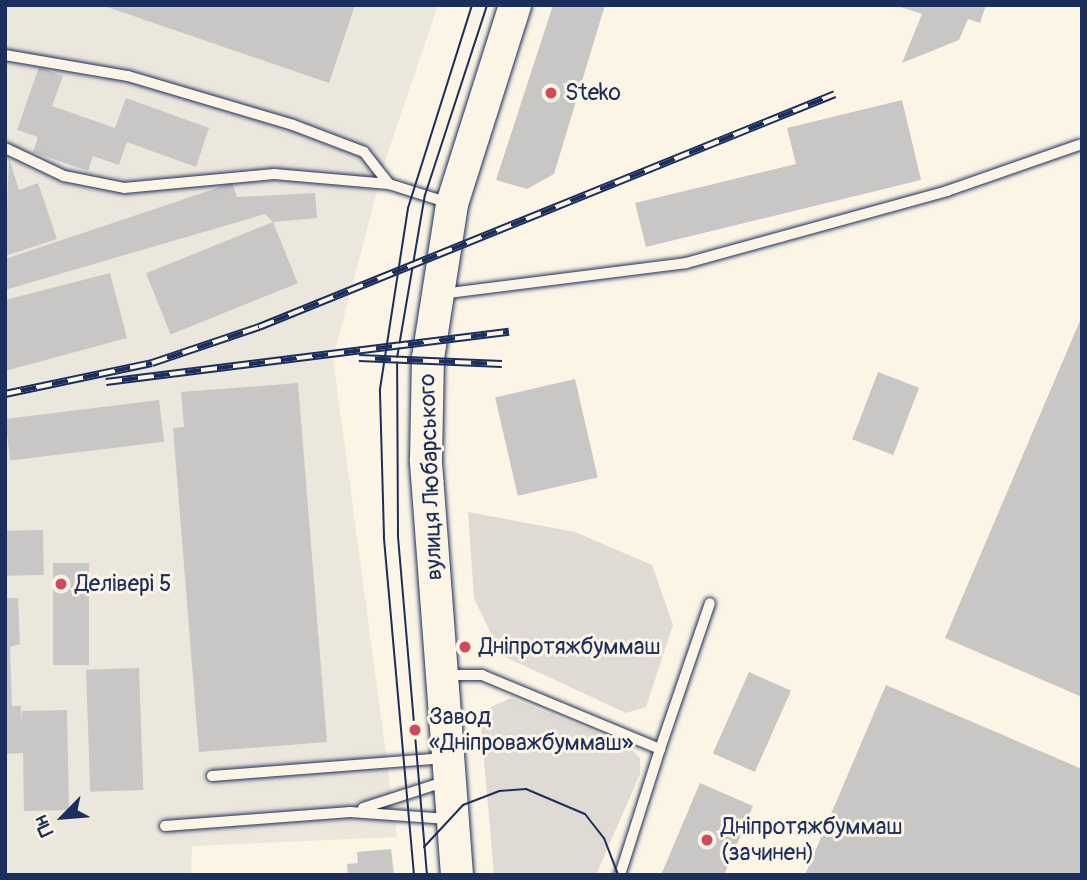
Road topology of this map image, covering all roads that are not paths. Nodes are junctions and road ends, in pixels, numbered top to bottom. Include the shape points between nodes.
1 (515, 5) edge
2 (5, 55) edge
3 (1079, 145) dead end
4 (6, 146) edge
5 (389, 184) junction
6 (452, 204) junction
7 (435, 295) junction
8 (710, 603) dead end
9 (440, 676) junction
10 (660, 749) junction
11 (449, 769) junction
12 (212, 776) dead end
13 (350, 812) junction
14 (453, 820) junction
15 (165, 826) dead end
16 (457, 875) edge
17 (620, 875) edge

1 - 6 main road, вулиця Любарського
2 - 5 lane via 128,76 293,125 364,152
3 - 7 lane via 947,191 686,263
4 - 5 lane via 64,176 124,188 274,174
5 - 6 lane
6 - 7 main road, вулиця Любарського
7 - 9 main road, вулиця Любарського via 426,460
8 - 10 lane
9 - 10 lane via 482,675
9 - 11 main road, вулиця Любарського
10 - 17 lane
11 - 12 lane
11 - 13 lane
11 - 14 main road, вулиця Любарського
13 - 14 lane
13 - 15 lane
14 - 16 main road, вулиця Любарського

